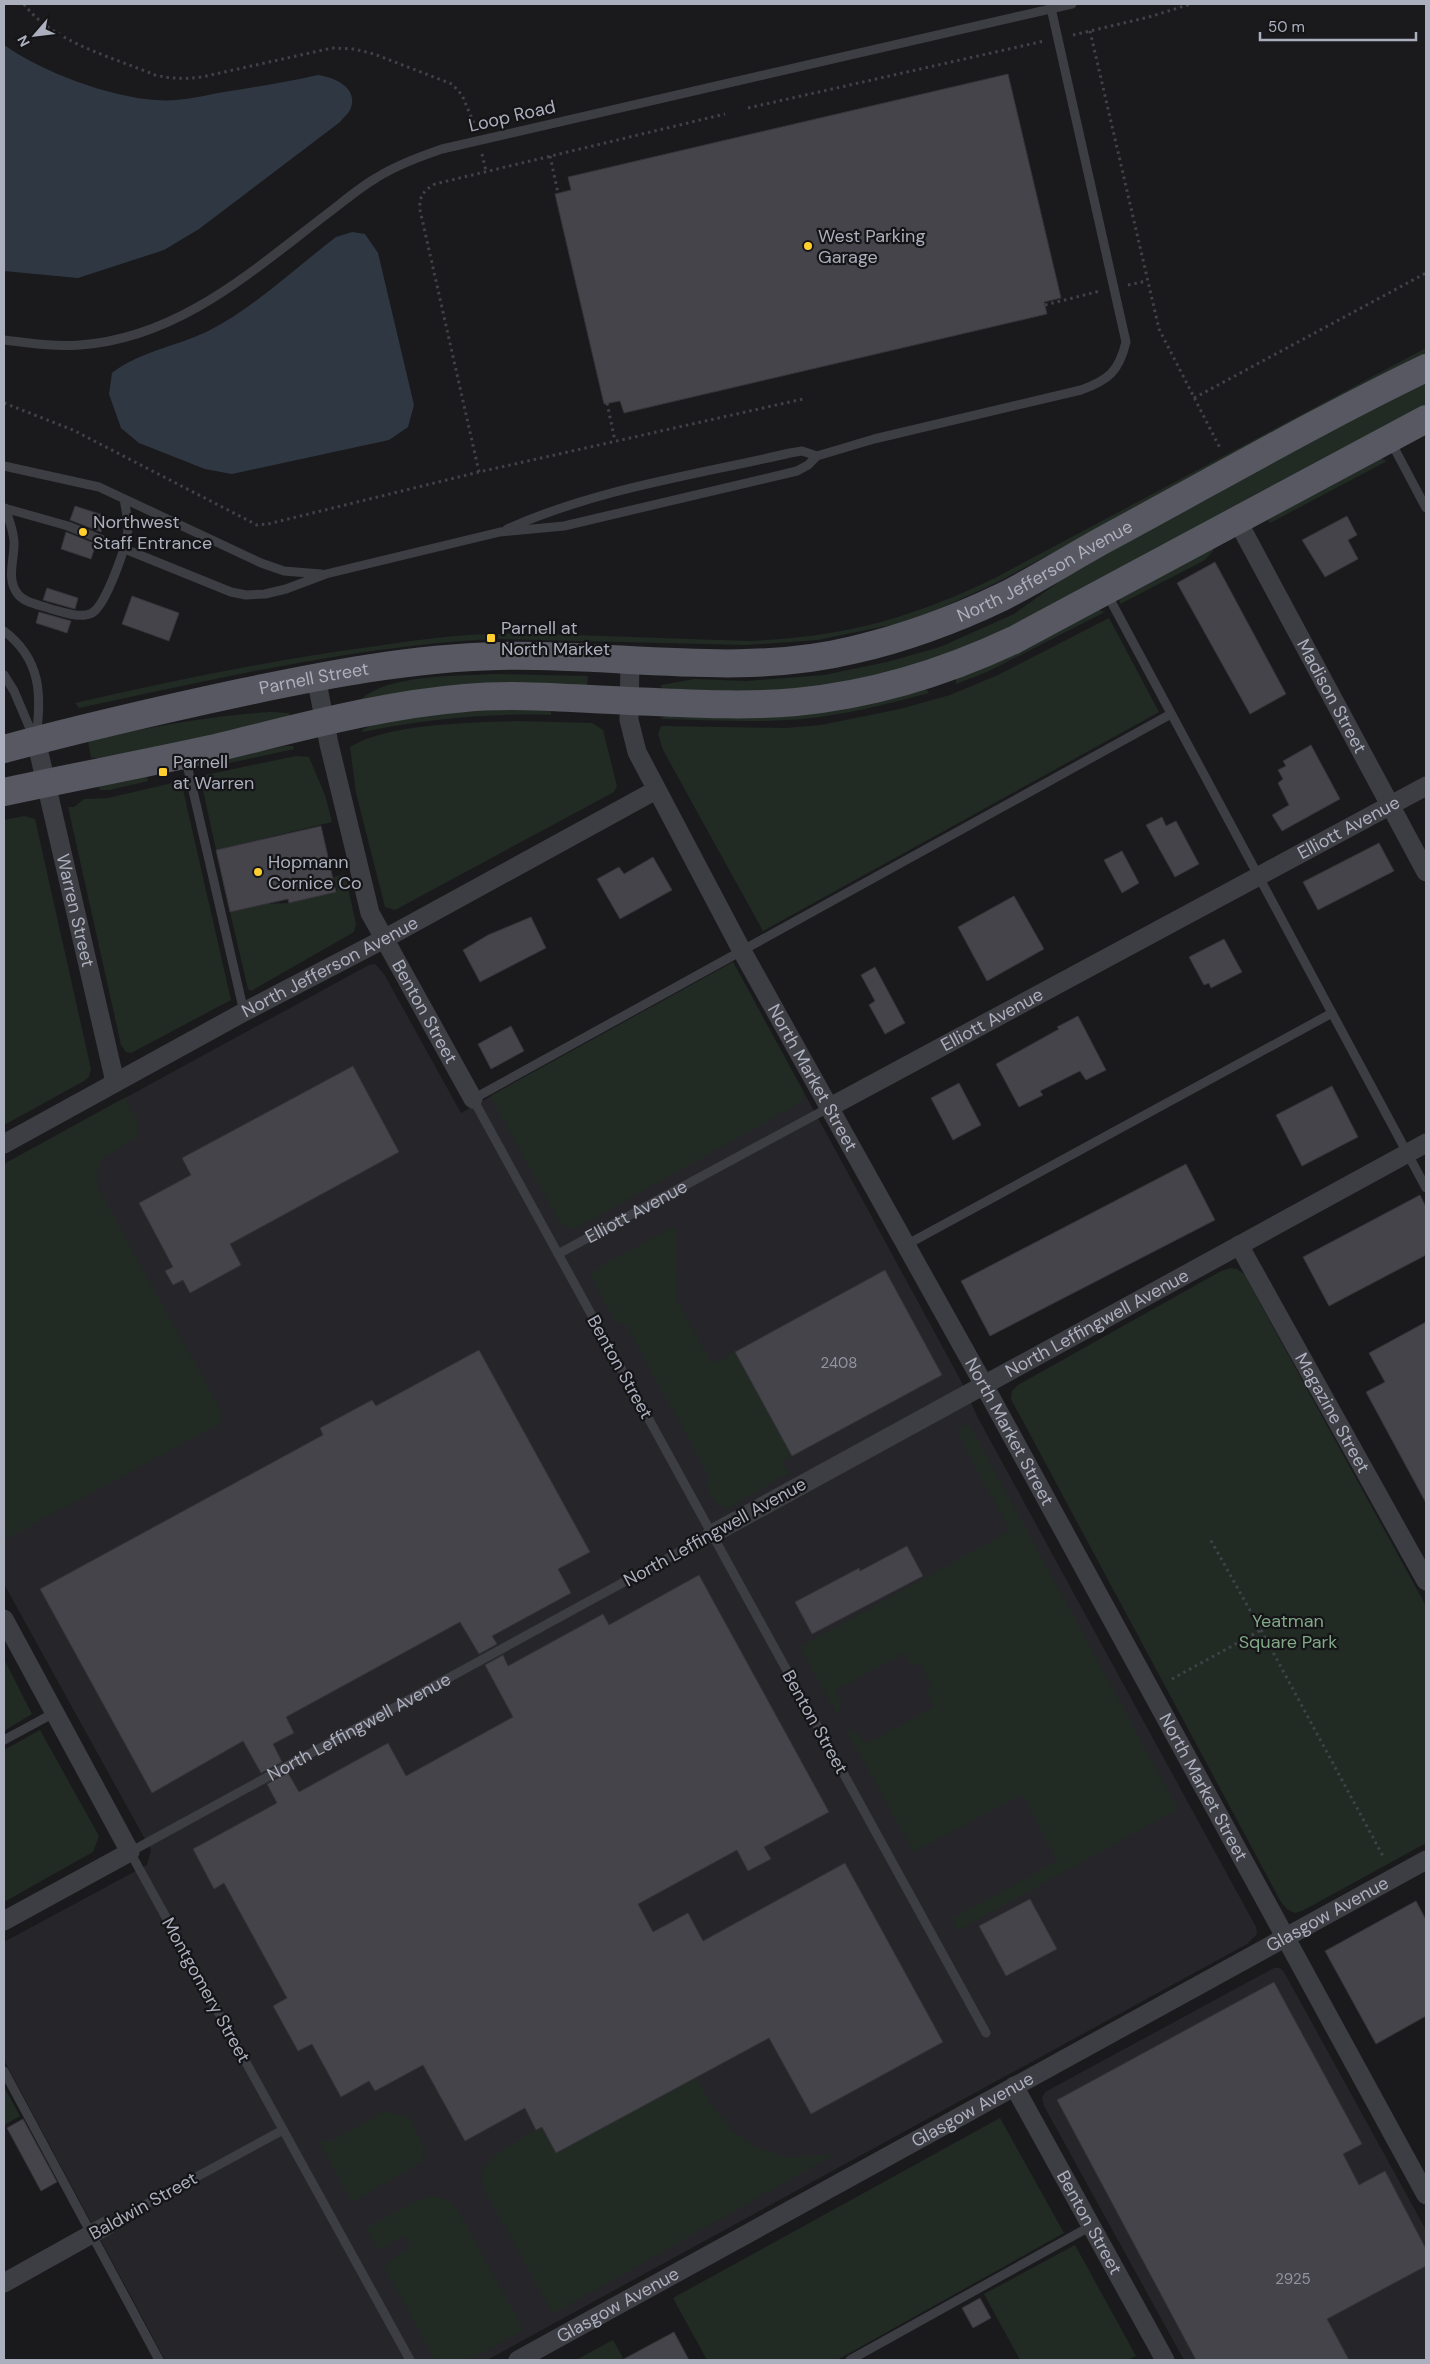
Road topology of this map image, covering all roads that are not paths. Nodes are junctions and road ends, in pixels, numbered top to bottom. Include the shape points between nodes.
1 (1072, 4) edge
2 (1051, 8) junction
3 (4, 340) edge
4 (1426, 368) edge
5 (1426, 418) edge
6 (1389, 438) junction
7 (817, 456) junction
8 (4, 466) edge
9 (124, 499) junction
10 (4, 508) edge
11 (1426, 508) edge
12 (1237, 520) junction
13 (500, 532) junction
14 (123, 548) junction
15 (326, 574) junction
16 (1106, 592) junction
17 (4, 631) edge
18 (630, 658) junction
19 (4, 675) edge
20 (316, 677) junction
21 (627, 701) junction
22 (1172, 714) junction
23 (325, 722) junction
24 (36, 740) junction
25 (4, 749) edge
26 (185, 754) junction
27 (45, 783) junction
28 (1426, 786) edge
29 (656, 790) junction
30 (4, 792) edge
31 (1390, 805) junction
32 (1426, 872) edge
33 (1259, 876) junction
34 (384, 939) junction
35 (742, 951) junction
36 (244, 1012) junction
37 (1332, 1013) junction
38 (114, 1082) junction
39 (473, 1099) junction
40 (830, 1108) junction
41 (1426, 1143) edge
42 (4, 1144) edge
43 (1407, 1153) junction
44 (1426, 1188) edge
45 (906, 1245) junction
46 (1239, 1245) junction
47 (558, 1254) junction
48 (984, 1385) junction
49 (712, 1534) junction
50 (1426, 1581) edge
51 (4, 1619) edge
52 (54, 1713) junction
53 (4, 1740) edge
54 (130, 1852) junction
55 (1426, 1860) edge
56 (4, 1921) edge
57 (1286, 1936) junction
58 (986, 2033) dead end
59 (4, 2071) edge
60 (1014, 2086) junction
61 (283, 2130) junction
62 (1426, 2195) edge
63 (1091, 2226) junction
64 (99, 2231) junction
65 (4, 2283) edge
66 (159, 2360) edge
67 (410, 2360) edge
68 (518, 2360) edge
69 (850, 2360) edge
70 (1165, 2360) edge

1 - 2 lane, Loop Road
2 - 3 lane, Loop Road via 442,149 409,160 375,178 219,296 186,316 149,331 80,345
2 - 7 lane via 1126,342 1121,361 1099,384 1081,390 882,437
4 - 18 main road, North Jefferson Avenue via 1006,595 911,635 847,652 801,659 723,663
5 - 6 main road
6 - 11 lane
6 - 12 main road
7 - 13 lane via 797,471 564,526
7 - 13 lane via 802,451 790,453 588,499 542,513
8 - 9 lane via 83,482
9 - 14 lane via 128,531
9 - 15 lane via 284,572
10 - 14 lane via 68,526
10 - 14 lane via 14,540 12,584 18,595 27,601 73,614 93,612 106,595
12 - 16 main road
12 - 31 street, Madison Street
13 - 15 lane
14 - 15 lane via 231,592 246,595 286,589
16 - 21 main road via 979,656 873,688 795,702
16 - 22 lane
17 - 24 lane via 29,659 36,676 40,709
18 - 20 main road, Parnell Street via 500,656 441,659
18 - 21 street, North Market Street
19 - 24 lane
20 - 23 street, Benton Street
20 - 24 main road, Parnell Street via 171,707
21 - 23 main road via 467,698 414,704
21 - 29 street, North Market Street via 632,740
22 - 33 lane
22 - 35 lane
23 - 26 main road
23 - 34 street, Benton Street via 367,904
24 - 25 main road, Parnell Street
24 - 27 street, Warren Street
26 - 27 main road
26 - 36 lane
27 - 30 main road
27 - 38 street, Warren Street
28 - 31 street, Elliott Avenue
29 - 34 street, North Jefferson Avenue
29 - 35 street, North Market Street
31 - 32 street, Madison Street
31 - 33 street, Elliott Avenue
33 - 37 lane
33 - 40 street, Elliott Avenue
34 - 36 street, North Jefferson Avenue
34 - 39 street, Benton Street
35 - 39 lane
35 - 40 street, North Market Street
36 - 38 street, North Jefferson Avenue
37 - 43 lane
37 - 45 lane
38 - 42 street, North Jefferson Avenue
39 - 47 lane, Benton Street
40 - 45 street, North Market Street
40 - 47 lane, Elliott Avenue
41 - 43 street, North Leffingwell Avenue
43 - 44 lane
43 - 46 street, North Leffingwell Avenue
45 - 48 street, North Market Street
46 - 48 street, North Leffingwell Avenue
46 - 50 street, Magazine Street
47 - 49 lane, Benton Street
48 - 49 street, North Leffingwell Avenue
48 - 57 street, North Market Street
49 - 54 lane, North Leffingwell Avenue
49 - 58 lane, Benton Street
51 - 52 street, Montgomery Street
52 - 53 lane
52 - 54 street, Montgomery Street
54 - 56 street, North Leffingwell Avenue
54 - 61 lane, Montgomery Street
55 - 57 street, Glasgow Avenue
57 - 60 street, Glasgow Avenue
57 - 62 street, North Market Street
59 - 64 lane
60 - 63 street, Benton Street
60 - 68 street, Glasgow Avenue
61 - 64 lane, Baldwin Street
61 - 67 lane, Montgomery Street
63 - 69 lane
63 - 70 street, Benton Street
64 - 65 street, Baldwin Street
64 - 66 lane

